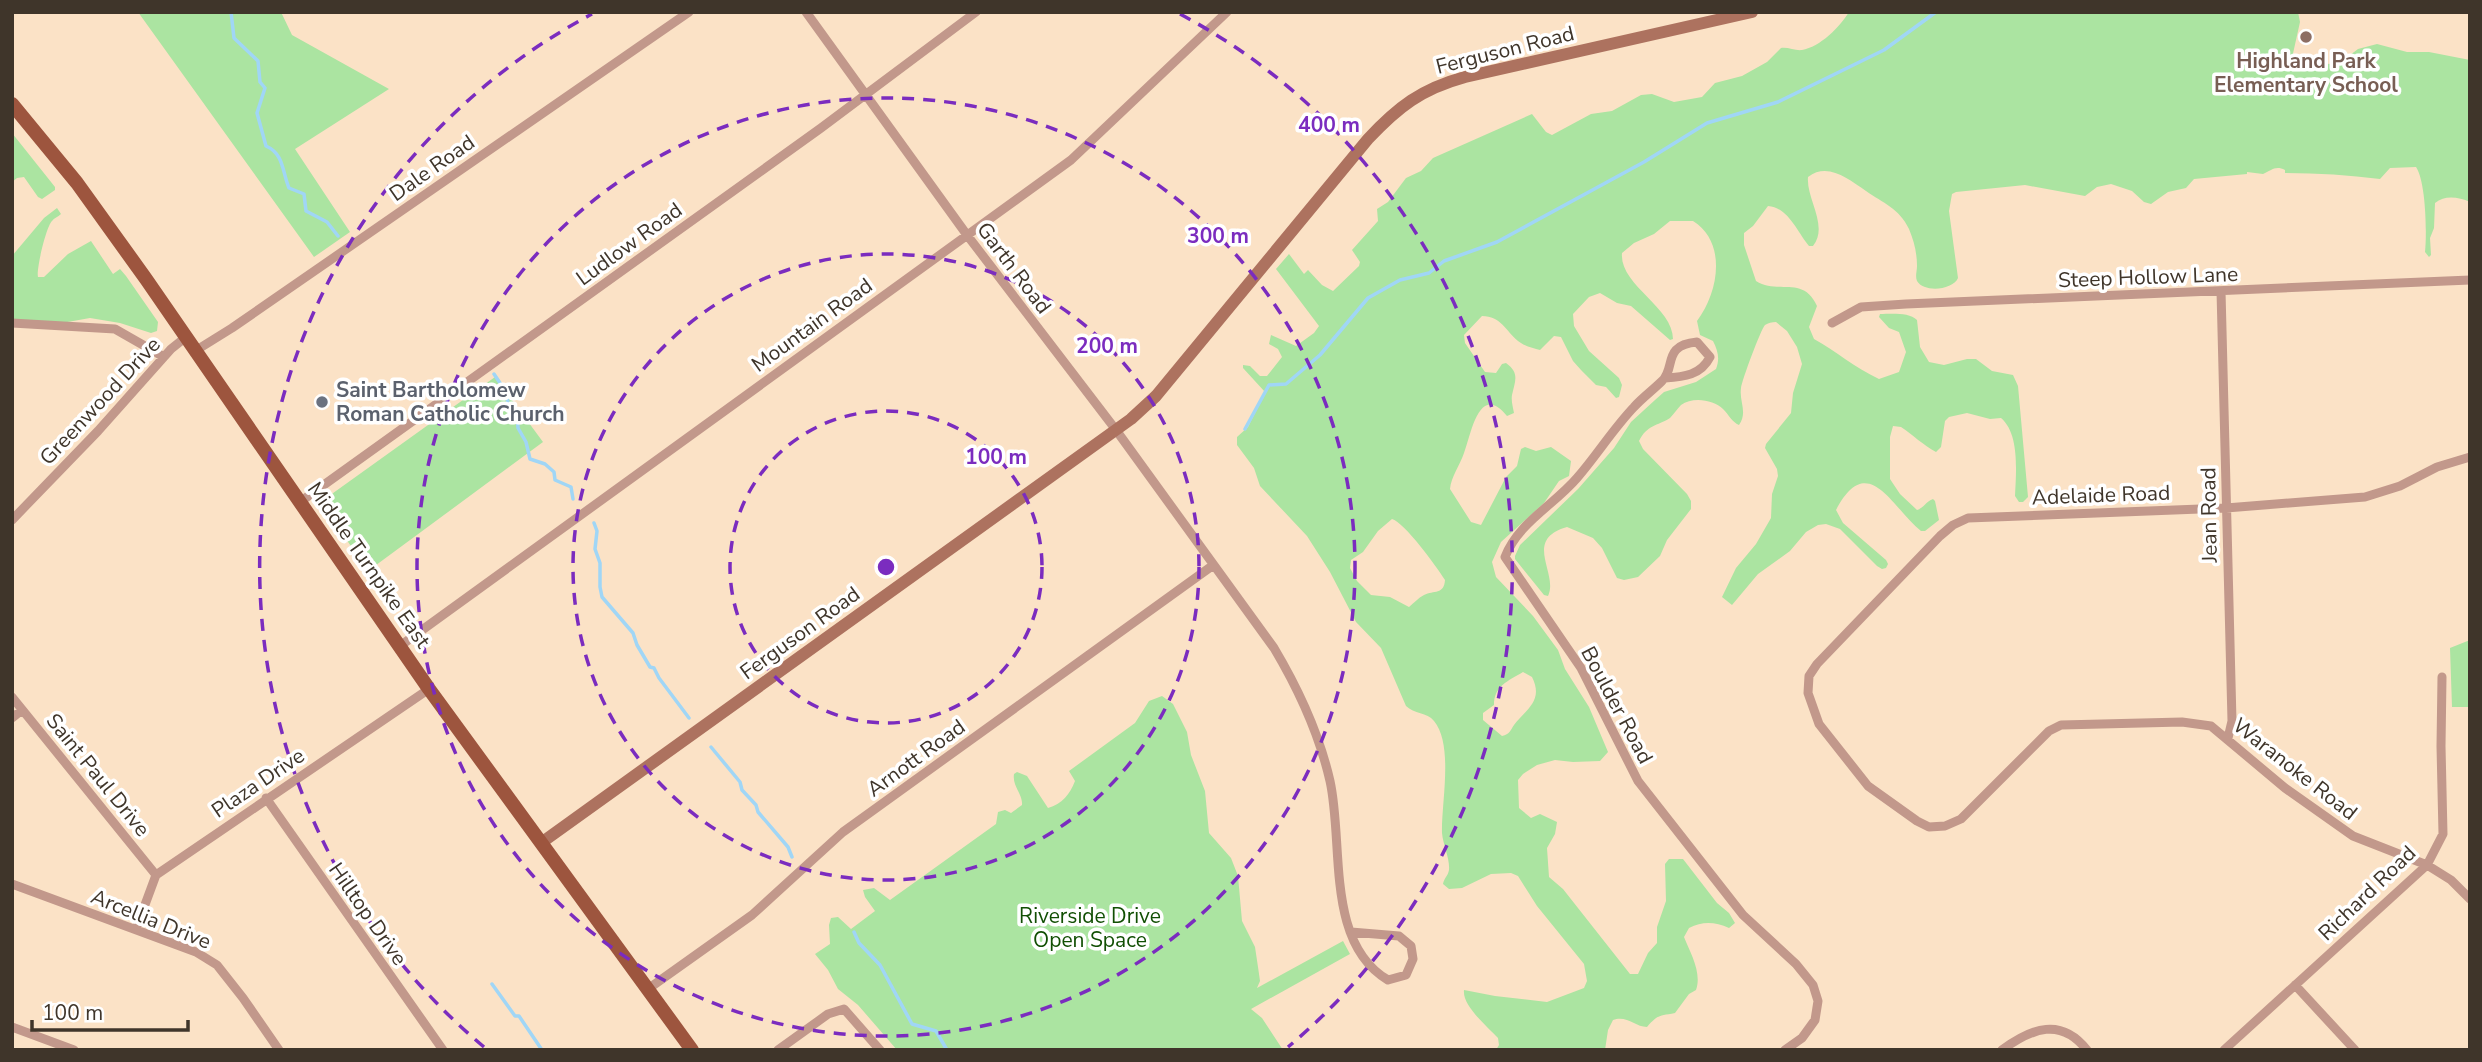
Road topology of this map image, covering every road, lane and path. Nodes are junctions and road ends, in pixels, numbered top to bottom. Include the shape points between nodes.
1 (689, 12) edge
2 (806, 12) edge
3 (976, 12) edge
4 (1227, 12) edge
5 (1752, 12) edge
6 (866, 95) junction
7 (12, 104) edge
8 (967, 235) junction
9 (2470, 281) edge
10 (2221, 291) junction
11 (12, 323) edge
12 (1832, 323) dead end
13 (186, 337) junction
14 (195, 351) junction
15 (164, 357) junction
16 (1665, 378) junction
17 (1116, 430) junction
18 (2470, 457) edge
19 (300, 502) junction
20 (2226, 508) junction
21 (12, 520) edge
22 (1212, 566) junction
23 (400, 646) junction
24 (2442, 677) dead end
25 (429, 689) junction
26 (1808, 693) joint
27 (12, 697) edge
28 (22, 710) junction
29 (12, 718) edge
30 (2228, 738) junction
31 (266, 798) junction
32 (541, 843) junction
33 (2427, 865) junction
34 (156, 875) junction
35 (12, 884) edge
36 (2470, 899) edge
37 (136, 929) junction
38 (1351, 932) junction
39 (2295, 985) junction
40 (648, 989) junction
41 (12, 1027) edge
42 (74, 1050) edge
43 (279, 1050) edge
44 (443, 1050) edge
45 (692, 1050) edge
46 (778, 1050) edge
47 (880, 1050) edge
48 (1785, 1050) edge
49 (2002, 1050) edge
50 (2087, 1050) edge
51 (2224, 1050) edge
52 (2355, 1050) edge

1 - 14 street, Dale Road
2 - 6 street, Garth Road
3 - 6 street, Ludlow Road
4 - 8 street, Mountain Road via 1071,160
5 - 17 street, Ferguson Road via 1465,77 1411,99 1368,139 1156,396
6 - 8 street, Garth Road
6 - 19 street, Ludlow Road
7 - 13 main road, Middle Turnpike East via 77,183
8 - 17 street, Garth Road
8 - 23 street, Mountain Road
9 - 10 street, Steep Hollow Lane
10 - 12 street, Steep Hollow Lane via 1861,307
10 - 20 street, Jean Road
11 - 15 street via 115,330
13 - 14 main road, Middle Turnpike East
13 - 15 street, Greenwood Drive
14 - 19 main road, Middle Turnpike East
15 - 21 street, Greenwood Drive
16 - 16 street, Boulder Road via 1697,372 1710,357 1698,342 1686,343 1669,362
16 - 48 street, Boulder Road via 1634,407 1575,480 1512,540 1505,556 1581,668 1638,781 1743,915 1812,985 1818,1001 1815,1020 1802,1038
17 - 22 street, Garth Road
17 - 32 street, Ferguson Road
18 - 20 street, Adelaide Road via 2365,497
19 - 23 main road, Middle Turnpike East
20 - 26 street, Adelaide Road via 1968,518 1940,536 1817,664 1809,676
20 - 30 street, Jean Road via 2232,721
22 - 38 street, Garth Road via 1294,681 1317,736 1336,813 1342,911
22 - 40 street, Arnott Road via 843,832 752,915
23 - 25 main road, Middle Turnpike East
24 - 33 street, Richard Road via 2443,834
25 - 31 street, Plaza Drive
25 - 32 main road, Middle Turnpike East
26 - 30 street, Waranoke Road via 1819,724 1868,786 1929,827 1961,819 2049,731 2061,725 2182,722 2211,726
27 - 28 street, Saint Paul Drive
28 - 29 street
28 - 34 street, Saint Paul Drive
30 - 33 street, Waranoke Road via 2285,788 2353,836
31 - 34 street, Plaza Drive
31 - 44 street, Hilltop Drive
32 - 40 main road, Middle Turnpike East
33 - 36 street, Waranoke Road
33 - 39 street, Richard Road
34 - 37 street
35 - 37 street, Arcellia Drive
37 - 43 street, Arcellia Drive via 217,965
38 - 38 street, Garth Road via 1372,971 1388,980 1406,975 1413,959 1411,946 1399,936
39 - 51 street, Richard Road
39 - 52 street
40 - 45 main road, Middle Turnpike East
41 - 42 street
46 - 47 street via 828,1014 844,1009
49 - 50 street via 2034,1032 2054,1028 2076,1037

